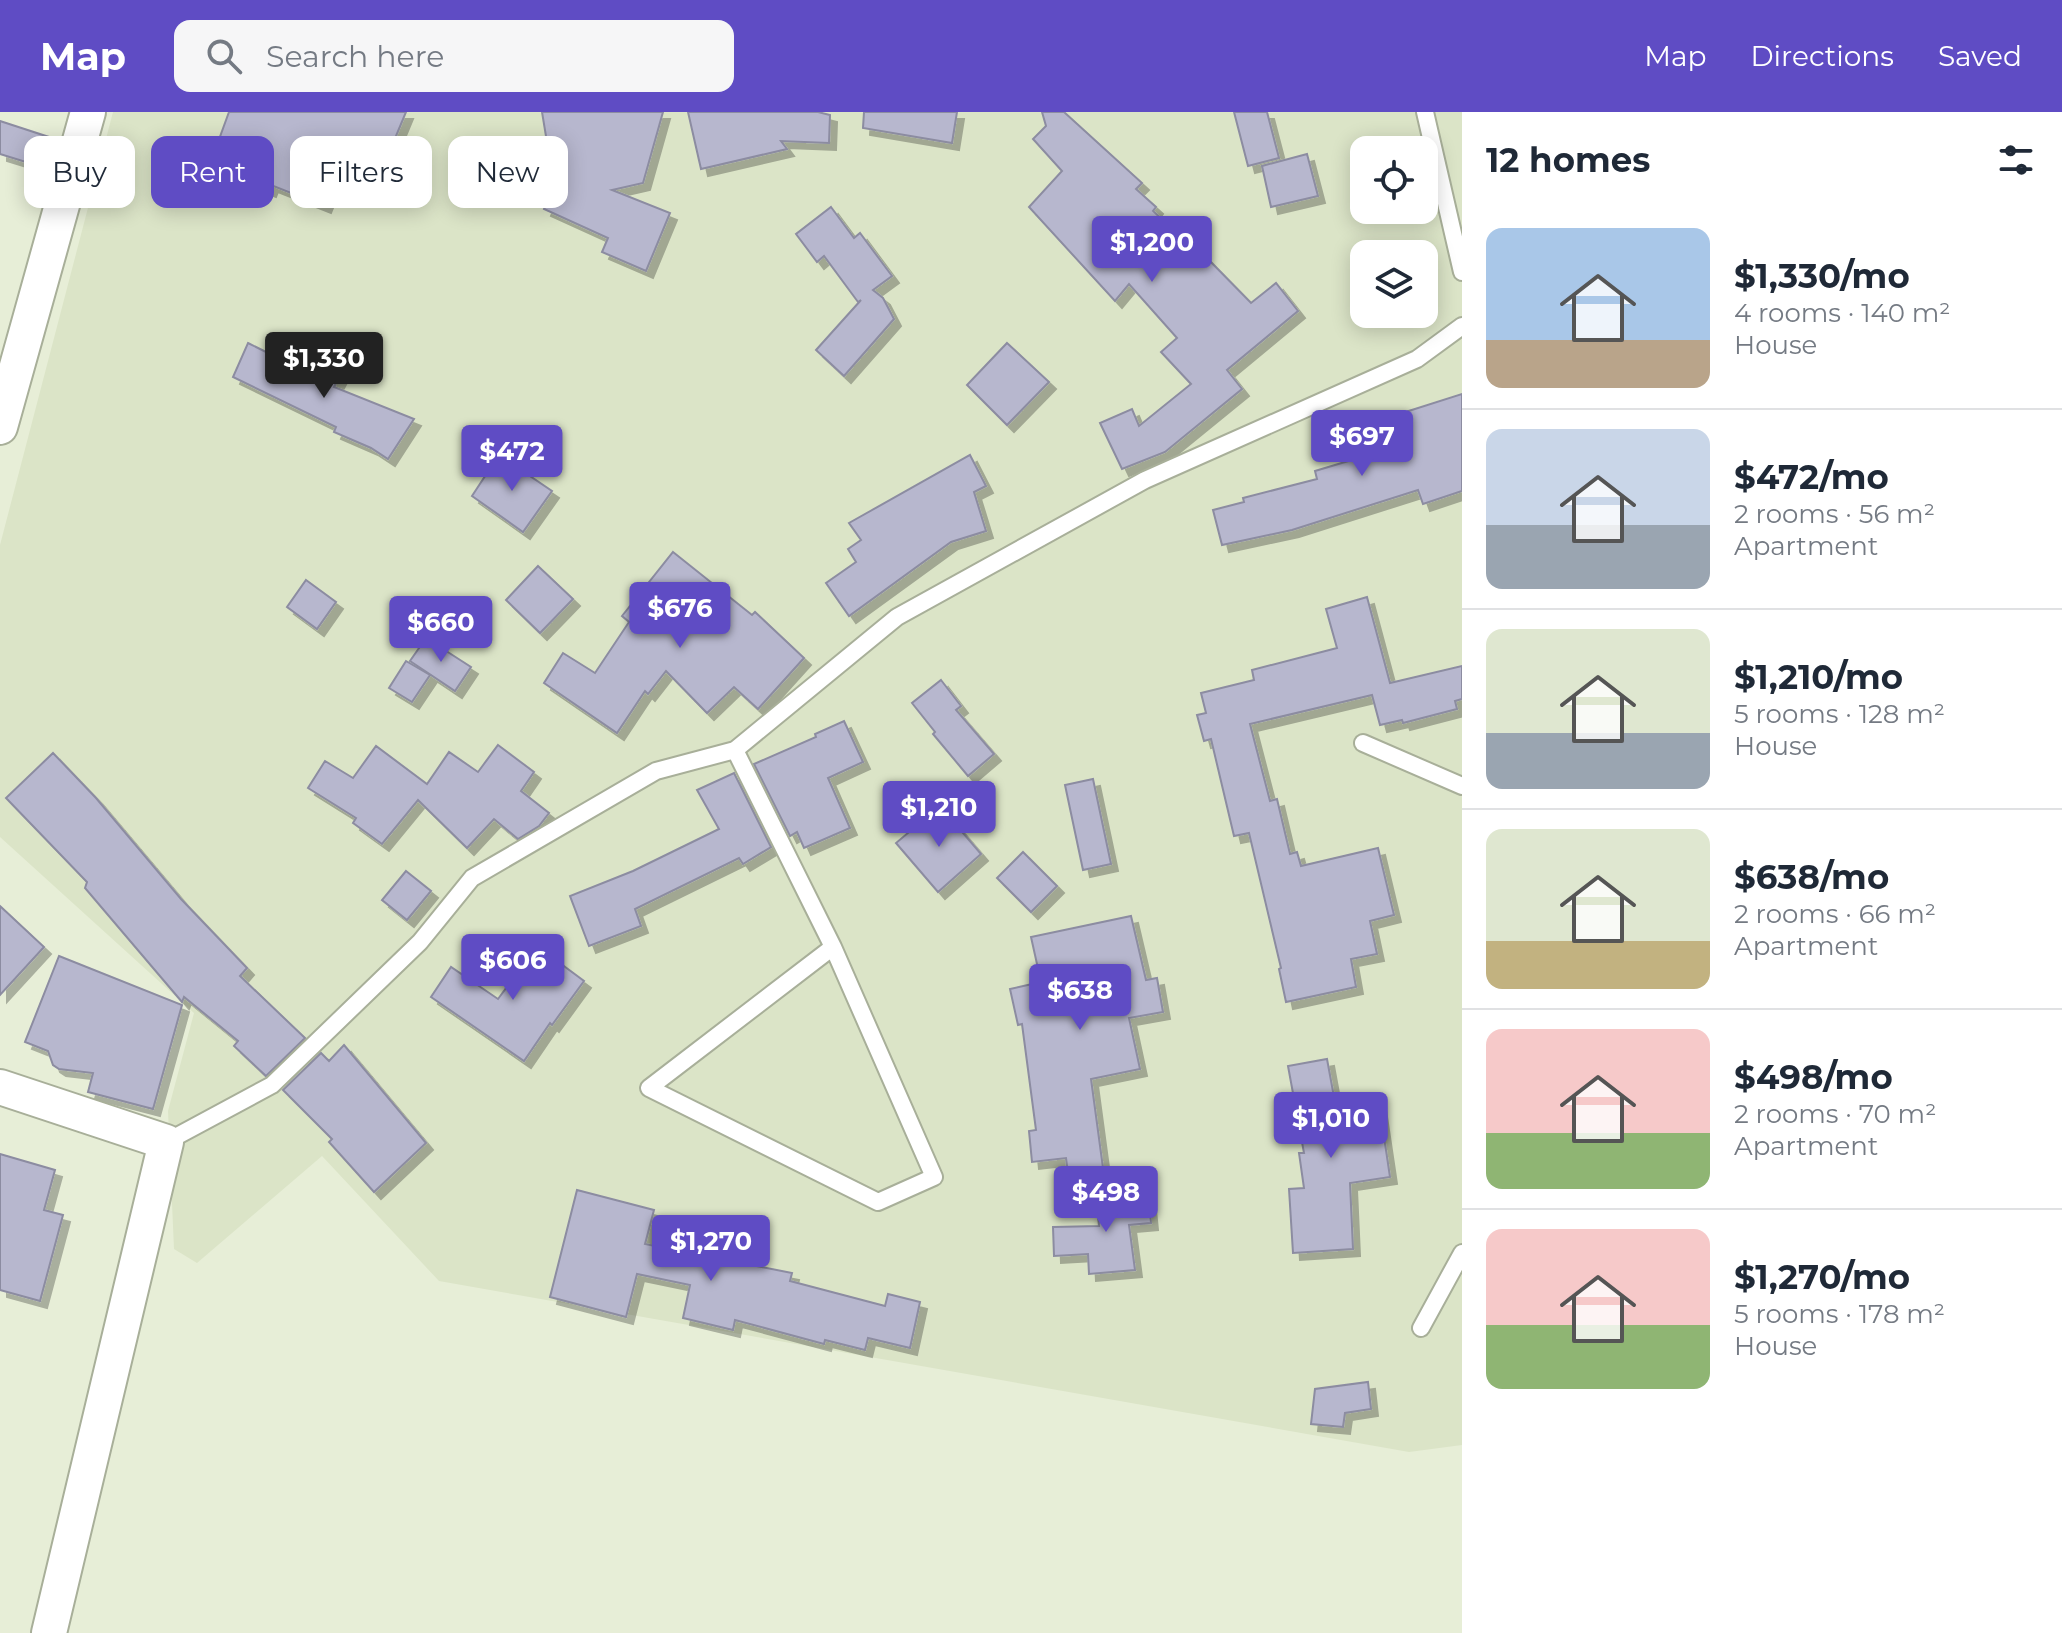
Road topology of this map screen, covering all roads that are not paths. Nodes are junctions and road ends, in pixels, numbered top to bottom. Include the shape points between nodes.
1 (88, 112) edge
2 (1425, 112) edge
3 (1462, 272) edge
4 (1462, 326) edge
5 (0, 427) edge
6 (1363, 743) dead end
7 (735, 750) junction
8 (1462, 786) edge
9 (833, 947) junction
10 (0, 1087) edge
11 (166, 1142) junction
12 (1462, 1253) edge
13 (1421, 1328) dead end
14 (49, 1633) edge

1 - 5 street
2 - 3 lane
4 - 7 lane via 1417,359 1145,480 897,617
6 - 8 lane
7 - 9 lane
7 - 11 lane via 656,771 472,878 420,942 272,1085
9 - 9 lane via 649,1088 878,1202 934,1177
10 - 11 street
11 - 14 street
12 - 13 lane

